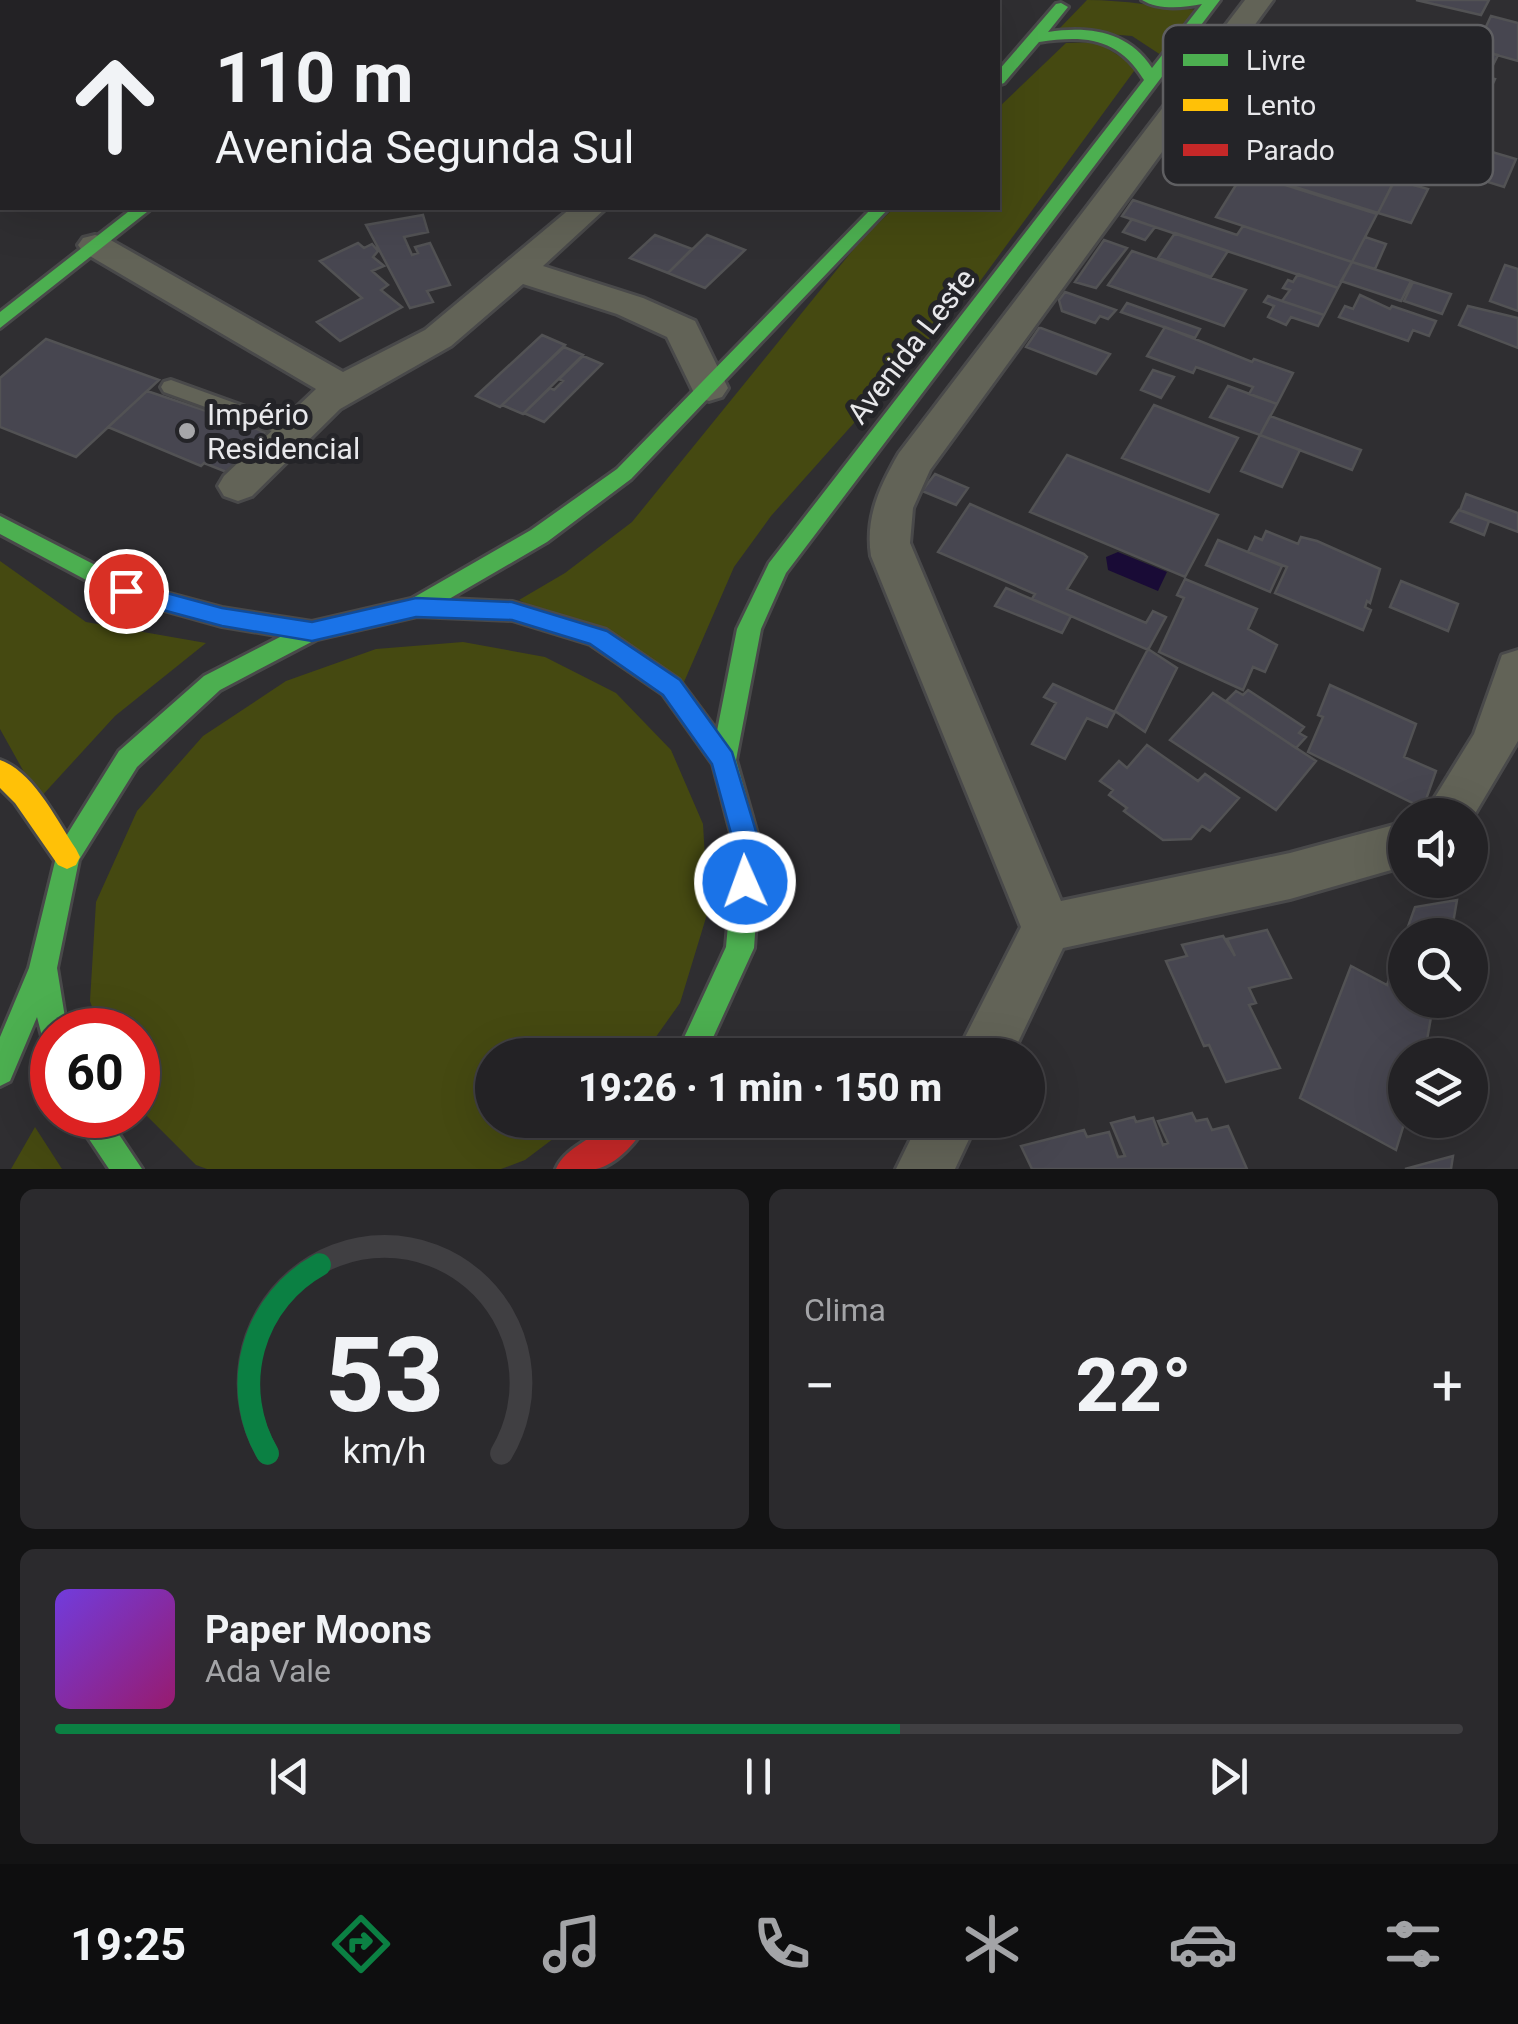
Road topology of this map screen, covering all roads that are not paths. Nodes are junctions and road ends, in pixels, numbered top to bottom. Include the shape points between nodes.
1 (1066, 0) edge
2 (1149, 0) edge
3 (1202, 0) edge
4 (1212, 0) edge
5 (1259, 0) edge
6 (1194, 25) edge
7 (1240, 25) edge
8 (1037, 38) junction
9 (1163, 68) edge
10 (1000, 78) edge
11 (1153, 82) junction
12 (1163, 128) edge
13 (140, 210) edge
14 (588, 210) edge
15 (878, 210) edge
16 (95, 246) junction
17 (516, 270) junction
18 (0, 322) edge
19 (170, 387) dead end
20 (343, 388) junction
21 (709, 388) junction
22 (292, 431) junction
23 (238, 486) dead end
24 (0, 524) edge
25 (416, 608) junction
26 (312, 632) junction
27 (1518, 668) edge
28 (724, 760) junction
29 (0, 771) edge
30 (1459, 798) edge
31 (1388, 849) edge
32 (68, 857) junction
33 (1047, 928) junction
34 (43, 968) junction
35 (49, 1008) edge
36 (698, 1038) edge
37 (992, 1038) edge
38 (0, 1071) edge
39 (104, 1138) edge
40 (617, 1138) edge
41 (941, 1138) edge
42 (126, 1169) edge
43 (571, 1169) edge
44 (925, 1169) edge

1 - 8 main road
2 - 3 main road
4 - 6 main road, Avenida Leste
5 - 7 street
8 - 10 main road
8 - 11 main road via 1085,33 1124,41
9 - 11 main road, Avenida Leste
11 - 28 main road, Avenida Leste via 777,570 749,629
12 - 33 street via 913,463 888,523 892,556
13 - 16 main road
14 - 17 street
15 - 21 main road
16 - 18 main road
16 - 20 street
17 - 20 street via 412,356
17 - 21 street via 682,329
19 - 22 lane
20 - 22 street
21 - 25 main road via 612,488 553,531
22 - 23 street
24 - 26 main road via 126,591
25 - 26 main road
25 - 28 main road via 512,611 598,637 671,688
26 - 32 main road via 212,682 128,759
27 - 30 street via 1496,741
28 - 36 main road via 748,848 740,948
29 - 32 main road
31 - 33 street
32 - 34 main road
33 - 37 street
34 - 35 main road
34 - 38 main road
39 - 42 main road
40 - 43 main road
41 - 44 street

